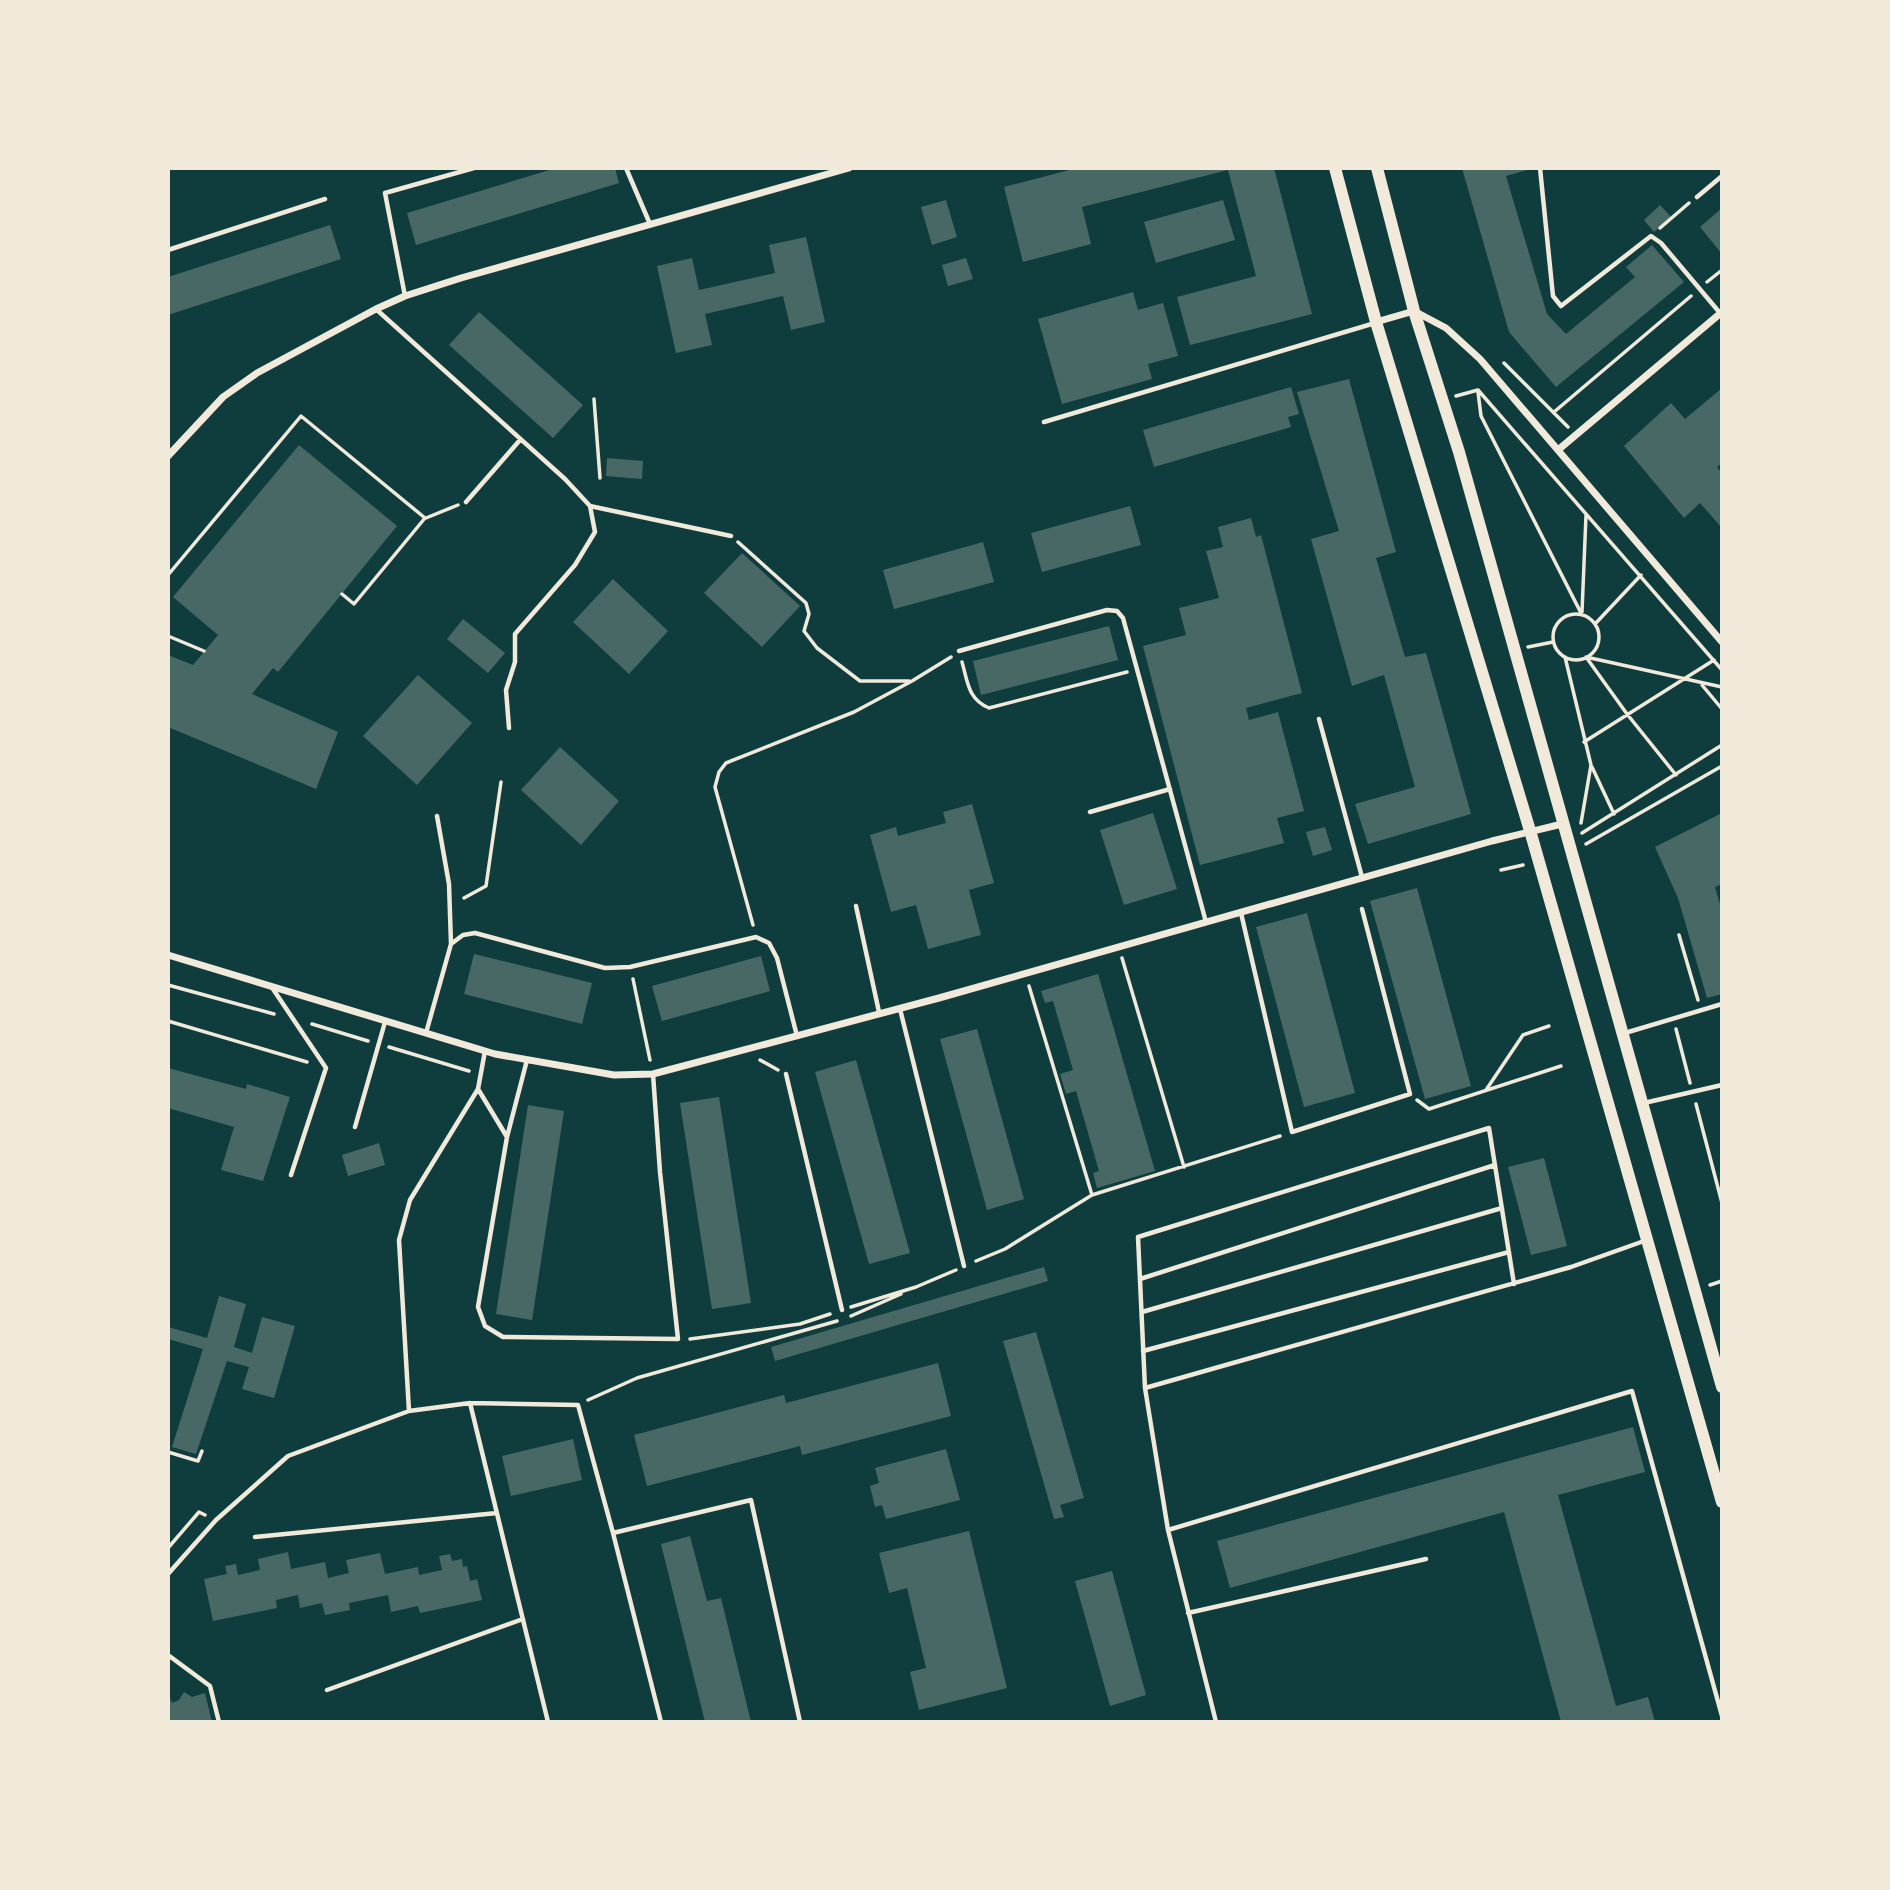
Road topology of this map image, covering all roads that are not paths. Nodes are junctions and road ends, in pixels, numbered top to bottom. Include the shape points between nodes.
1 (474, 168) edge
2 (626, 168) edge
3 (849, 168) edge
4 (1335, 168) edge
5 (1377, 168) edge
6 (1540, 168) edge
7 (1722, 176) edge
8 (1697, 197) road end
9 (325, 199) dead end
10 (650, 224) junction
11 (168, 250) edge
12 (405, 296) junction
13 (376, 309) junction
14 (1414, 311) junction
15 (1721, 313) edge
16 (1376, 322) junction
17 (1044, 422) dead end
18 (520, 440) junction
19 (1558, 450) junction
20 (169, 452) edge
21 (466, 502) road end
22 (590, 506) junction
23 (731, 536) road end
24 (1722, 642) edge
25 (959, 651) road end
26 (1319, 719) dead end
27 (509, 728) dead end
28 (1170, 789) junction
29 (1090, 813) dead end
30 (437, 816) dead end
31 (1562, 824) junction
32 (1531, 834) junction
33 (1362, 878) junction
34 (856, 906) dead end
35 (1362, 909) dead end
36 (1241, 913) junction
37 (1206, 922) junction
38 (451, 944) junction
39 (168, 955) edge
40 (271, 985) junction
41 (1722, 1004) edge
42 (900, 1008) junction
43 (879, 1012) junction
44 (385, 1021) junction
45 (1624, 1033) junction
46 (426, 1034) junction
47 (797, 1035) junction
48 (485, 1051) junction
49 (527, 1060) junction
50 (653, 1074) junction
51 (786, 1074) road end
52 (1722, 1085) edge
53 (478, 1088) junction
54 (1643, 1104) junction
55 (355, 1127) dead end
56 (508, 1137) junction
57 (1495, 1166) junction
58 (291, 1175) dead end
59 (1502, 1208) junction
60 (1647, 1240) junction
61 (1509, 1252) junction
62 (964, 1266) road end
63 (1140, 1279) junction
64 (1514, 1284) junction
65 (842, 1310) road end
66 (1142, 1312) junction
67 (1143, 1351) junction
68 (1722, 1387) edge
69 (1145, 1388) junction
70 (470, 1403) junction
71 (409, 1411) junction
72 (1722, 1502) edge
73 (497, 1513) junction
74 (1168, 1530) junction
75 (613, 1533) junction
76 (255, 1536) dead end
77 (1426, 1559) dead end
78 (168, 1574) edge
79 (1188, 1613) junction
80 (523, 1619) junction
81 (168, 1655) edge
82 (327, 1690) dead end
83 (1722, 1716) edge
84 (1216, 1721) edge
85 (219, 1722) edge
86 (548, 1722) edge
87 (661, 1722) edge
88 (800, 1722) edge
89 (1208, 1722) edge

1 - 12 lane via 385,193
2 - 10 lane
3 - 10 street
4 - 16 main road
5 - 14 main road
6 - 15 lane via 1553,296 1561,306 1651,236
7 - 8 lane
9 - 11 lane
10 - 12 street
12 - 13 street
13 - 18 lane
13 - 20 street via 257,373 223,397
14 - 16 street
14 - 19 street via 1446,328 1480,359
14 - 31 main road via 1456,440
15 - 19 street
16 - 17 lane
16 - 32 main road
18 - 21 lane
18 - 22 lane
19 - 24 street
22 - 23 lane
22 - 27 lane via 595,532 575,565 516,634 515,662 506,690
25 - 28 lane via 1117,611 1123,618
26 - 33 lane
28 - 29 lane
28 - 37 lane
30 - 38 lane via 449,884
31 - 32 street
31 - 45 main road via 1574,845
32 - 33 street
32 - 60 main road
33 - 36 street
34 - 43 lane
35 - 36 lane via 1410,1094 1293,1132
36 - 37 street
37 - 42 street
38 - 46 lane
38 - 47 lane via 475,933 606,968 630,967 756,937 769,943 777,958
39 - 40 street
40 - 44 street
40 - 58 lane via 326,1068
41 - 45 lane
42 - 43 street
42 - 62 lane
43 - 47 street
44 - 46 street
44 - 55 lane
45 - 54 main road
46 - 48 street
47 - 50 street
48 - 49 street
48 - 53 lane
49 - 50 street via 614,1075
49 - 56 lane
50 - 56 lane via 678,1339 503,1337 485,1326 478,1307
51 - 65 lane
52 - 54 lane
53 - 56 lane
53 - 71 lane via 411,1200 399,1240
54 - 68 main road
57 - 59 lane
57 - 63 lane
57 - 63 lane via 1489,1128 1138,1237
59 - 61 lane
59 - 66 lane
60 - 64 lane
60 - 72 main road
61 - 64 lane
61 - 67 lane
63 - 66 lane
64 - 69 lane
66 - 67 lane
67 - 69 lane
69 - 74 lane
70 - 71 lane
70 - 73 lane
70 - 75 lane via 578,1405
71 - 78 lane via 288,1457 216,1520
73 - 76 lane
73 - 80 lane
74 - 79 lane
74 - 83 lane via 1632,1391
75 - 87 lane
75 - 88 lane via 751,1500
77 - 79 lane
79 - 84 lane
80 - 82 lane
80 - 86 lane
81 - 85 lane via 210,1686
84 - 89 lane

